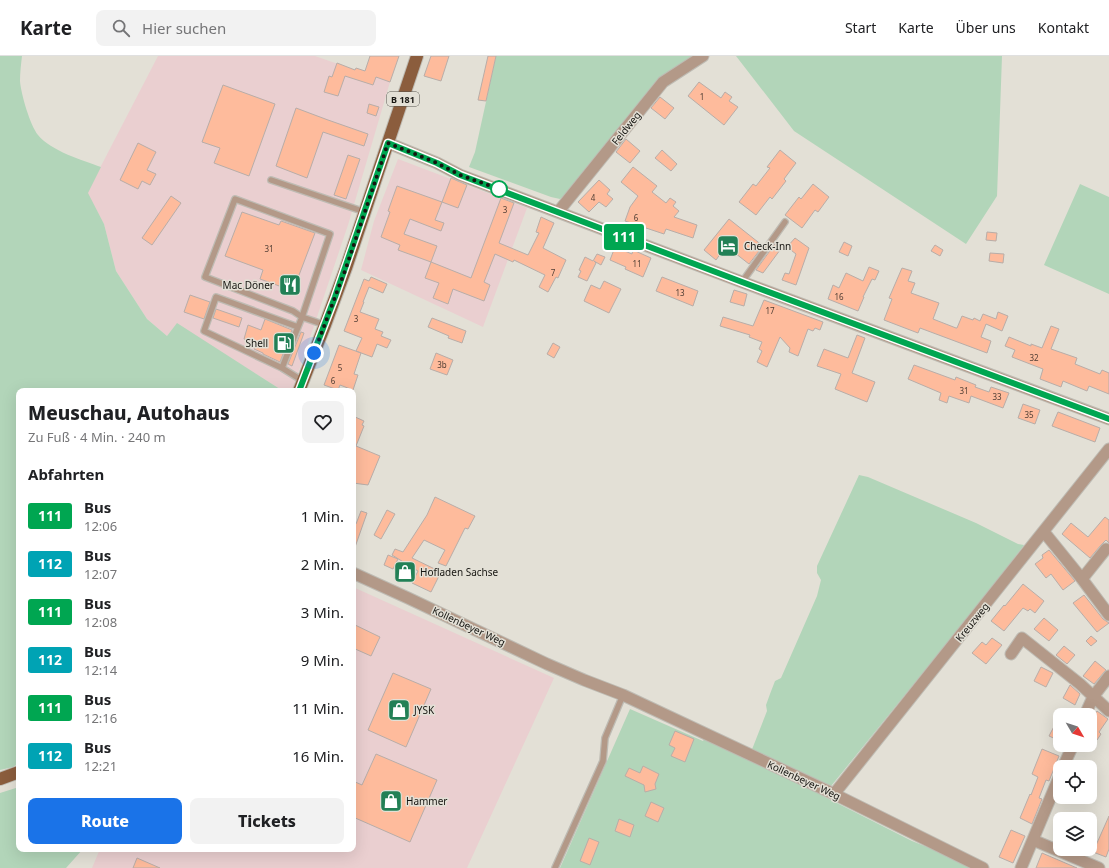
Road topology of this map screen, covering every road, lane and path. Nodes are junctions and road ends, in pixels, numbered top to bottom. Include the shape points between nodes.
1 (417, 56) edge
2 (703, 56) edge
3 (388, 143) junction
4 (271, 180) dead end
5 (365, 212) junction
6 (558, 212) junction
7 (785, 222) dead end
8 (742, 282) junction
9 (302, 317) junction
10 (325, 325) junction
11 (298, 326) junction
12 (282, 368) junction
13 (301, 386) edge
14 (1109, 419) edge
15 (1109, 449) edge
16 (1044, 532) junction
17 (1106, 549) dead end
18 (356, 574) edge
19 (1082, 579) junction
20 (1109, 615) edge
21 (1011, 654) dead end
22 (1109, 676) edge
23 (623, 695) junction
24 (1093, 697) junction
25 (1088, 708) edge
26 (1109, 711) edge
27 (16, 773) edge
28 (0, 779) edge
29 (1053, 792) edge
30 (834, 794) junction
31 (1033, 840) junction
32 (555, 868) edge
33 (983, 868) edge
34 (1021, 868) edge
35 (1099, 868) edge

1 - 3 main road, B 181
2 - 6 street, Feldweg via 663,82
3 - 5 main road, B 181
3 - 6 street via 460,175
4 - 5 lane
5 - 10 main road, B 181
6 - 8 street
7 - 8 lane
8 - 14 street
9 - 9 lane via 293,311 205,277 235,199 330,234
9 - 10 lane
9 - 11 lane
10 - 13 main road, B 181
11 - 12 lane
11 - 12 lane via 216,297 204,331
12 - 13 lane
15 - 16 street, Kreuzweg
16 - 19 street
16 - 30 street, Kreuzweg
17 - 19 street
18 - 23 street, Kollenbeyer Weg via 584,680
19 - 20 street
21 - 24 street via 1022,638
22 - 24 street
23 - 30 street, Kollenbeyer Weg
23 - 32 lane via 605,738 603,760
24 - 25 street
24 - 26 street
27 - 28 main road
29 - 31 street
30 - 33 street, Kollenbeyer Weg
31 - 34 street
31 - 35 street

